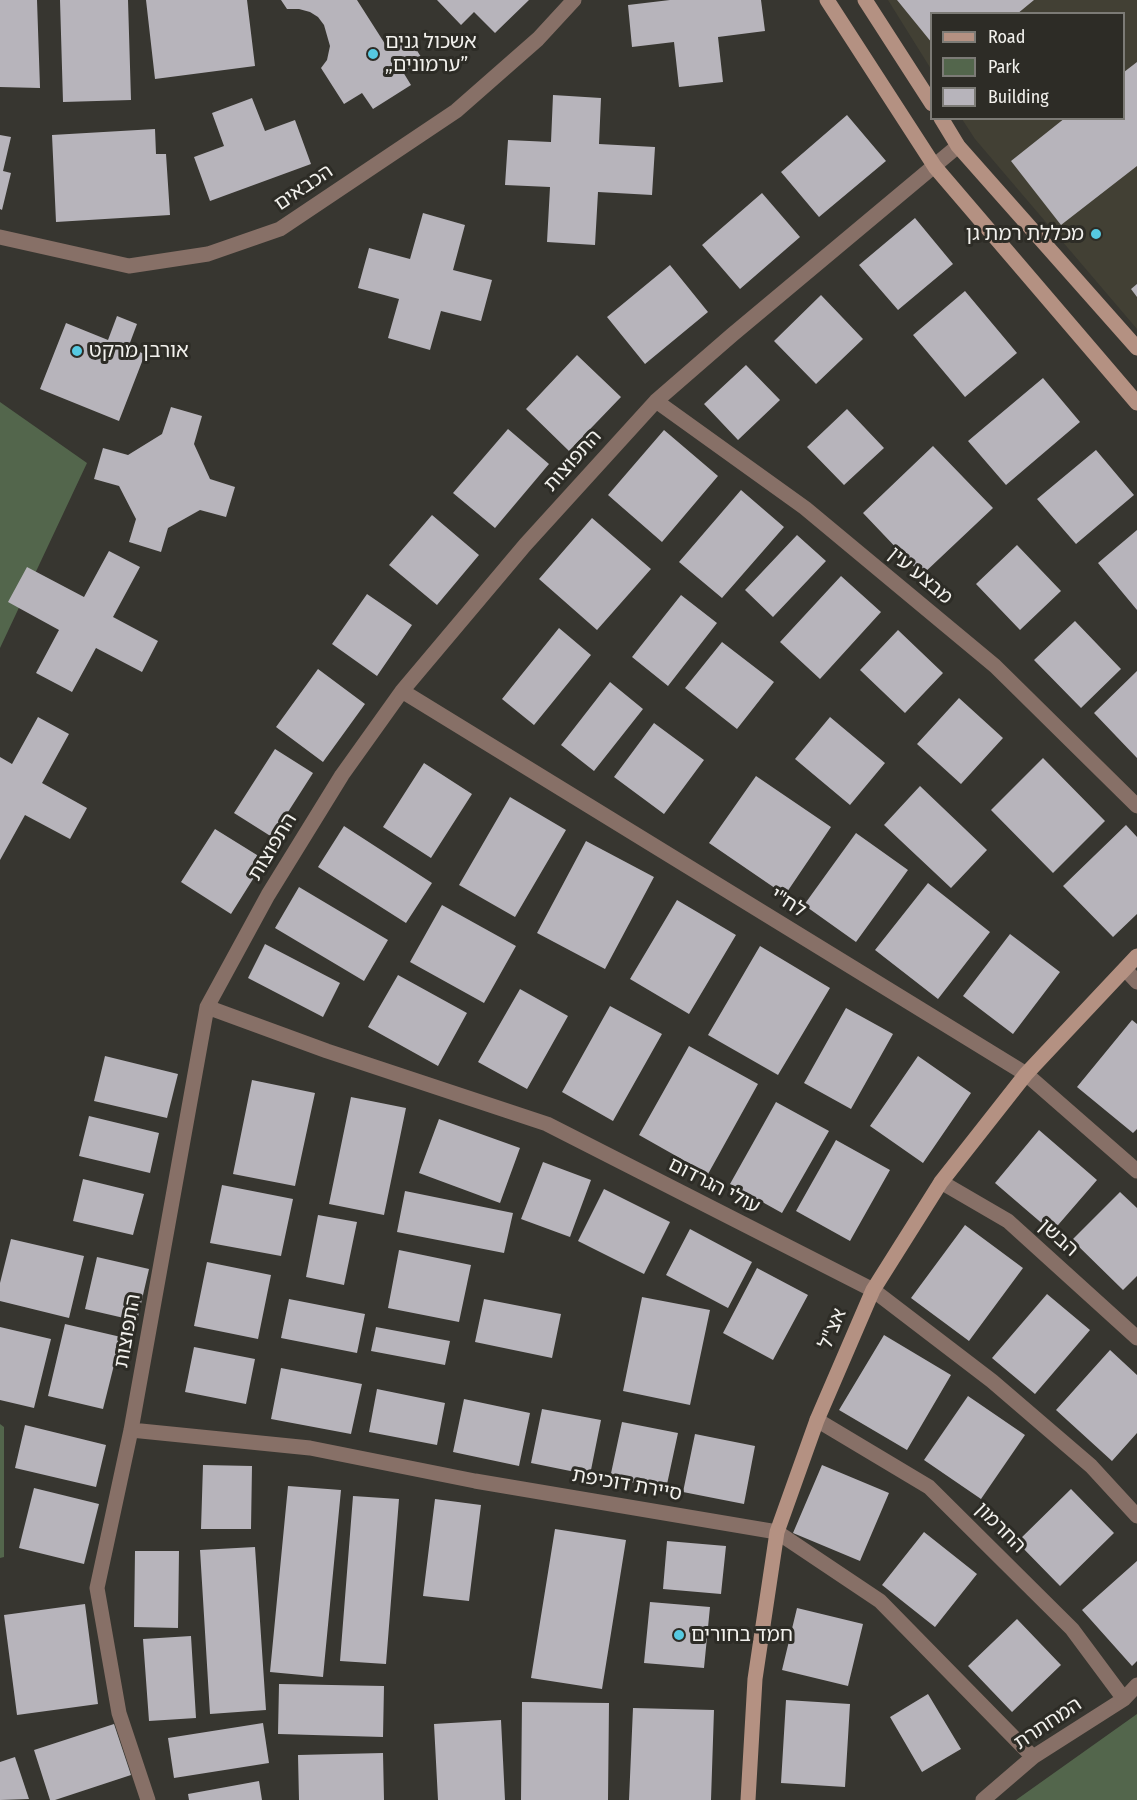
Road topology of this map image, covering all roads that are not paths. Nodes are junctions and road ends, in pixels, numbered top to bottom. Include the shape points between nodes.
1 (574, 0) edge
2 (827, 0) edge
3 (865, 0) edge
4 (930, 101) edge
5 (941, 120) edge
6 (958, 146) junction
7 (935, 167) junction
8 (0, 237) edge
9 (1137, 348) edge
10 (656, 401) junction
11 (1137, 403) edge
12 (402, 691) junction
13 (1137, 806) edge
14 (1137, 956) edge
15 (1125, 969) junction
16 (1137, 982) edge
17 (207, 1007) junction
18 (1026, 1074) junction
19 (1137, 1170) edge
20 (940, 1182) junction
21 (873, 1290) junction
22 (1137, 1338) edge
23 (817, 1420) junction
24 (131, 1430) junction
25 (1137, 1516) edge
26 (777, 1532) junction
27 (1137, 1685) edge
28 (1124, 1699) junction
29 (1033, 1757) junction
30 (148, 1800) edge
31 (748, 1800) edge
32 (983, 1800) edge

1 - 8 street, הכבאים via 538,39 456,111 280,229 208,254 129,266
2 - 7 street
3 - 4 street
5 - 6 street
6 - 7 street, התפוצות
6 - 9 street
7 - 10 street, התפוצות
7 - 11 street
10 - 12 street, התפוצות via 525,545
10 - 13 street, מבצע עין via 805,508 995,666
12 - 17 street, התפוצות via 336,785 268,894
12 - 18 street, לח"י
14 - 15 street, אצ"ל
15 - 16 street
15 - 18 street, אצ"ל
17 - 21 street, עולי הגרדום via 547,1124
17 - 24 street, התפוצות
18 - 19 street, לח"י
18 - 20 street, אצ"ל
20 - 21 street, אצ"ל
20 - 22 street, הבשן via 1008,1221
21 - 23 street, אצ"ל
21 - 25 street, עולי הגרדום via 992,1381 1091,1466
23 - 26 street, אצ"ל
23 - 28 street, החרמון via 929,1487 1072,1629
24 - 26 street, סיירת דוכיפת via 310,1448 475,1481
24 - 30 street, התפוצות via 97,1588 119,1713
26 - 29 street, סיירת דוכיפת via 880,1601
26 - 31 street, אצ"ל via 755,1679
27 - 28 street, המחתרת
28 - 29 street, המחתרת
29 - 32 street, המחתרת

